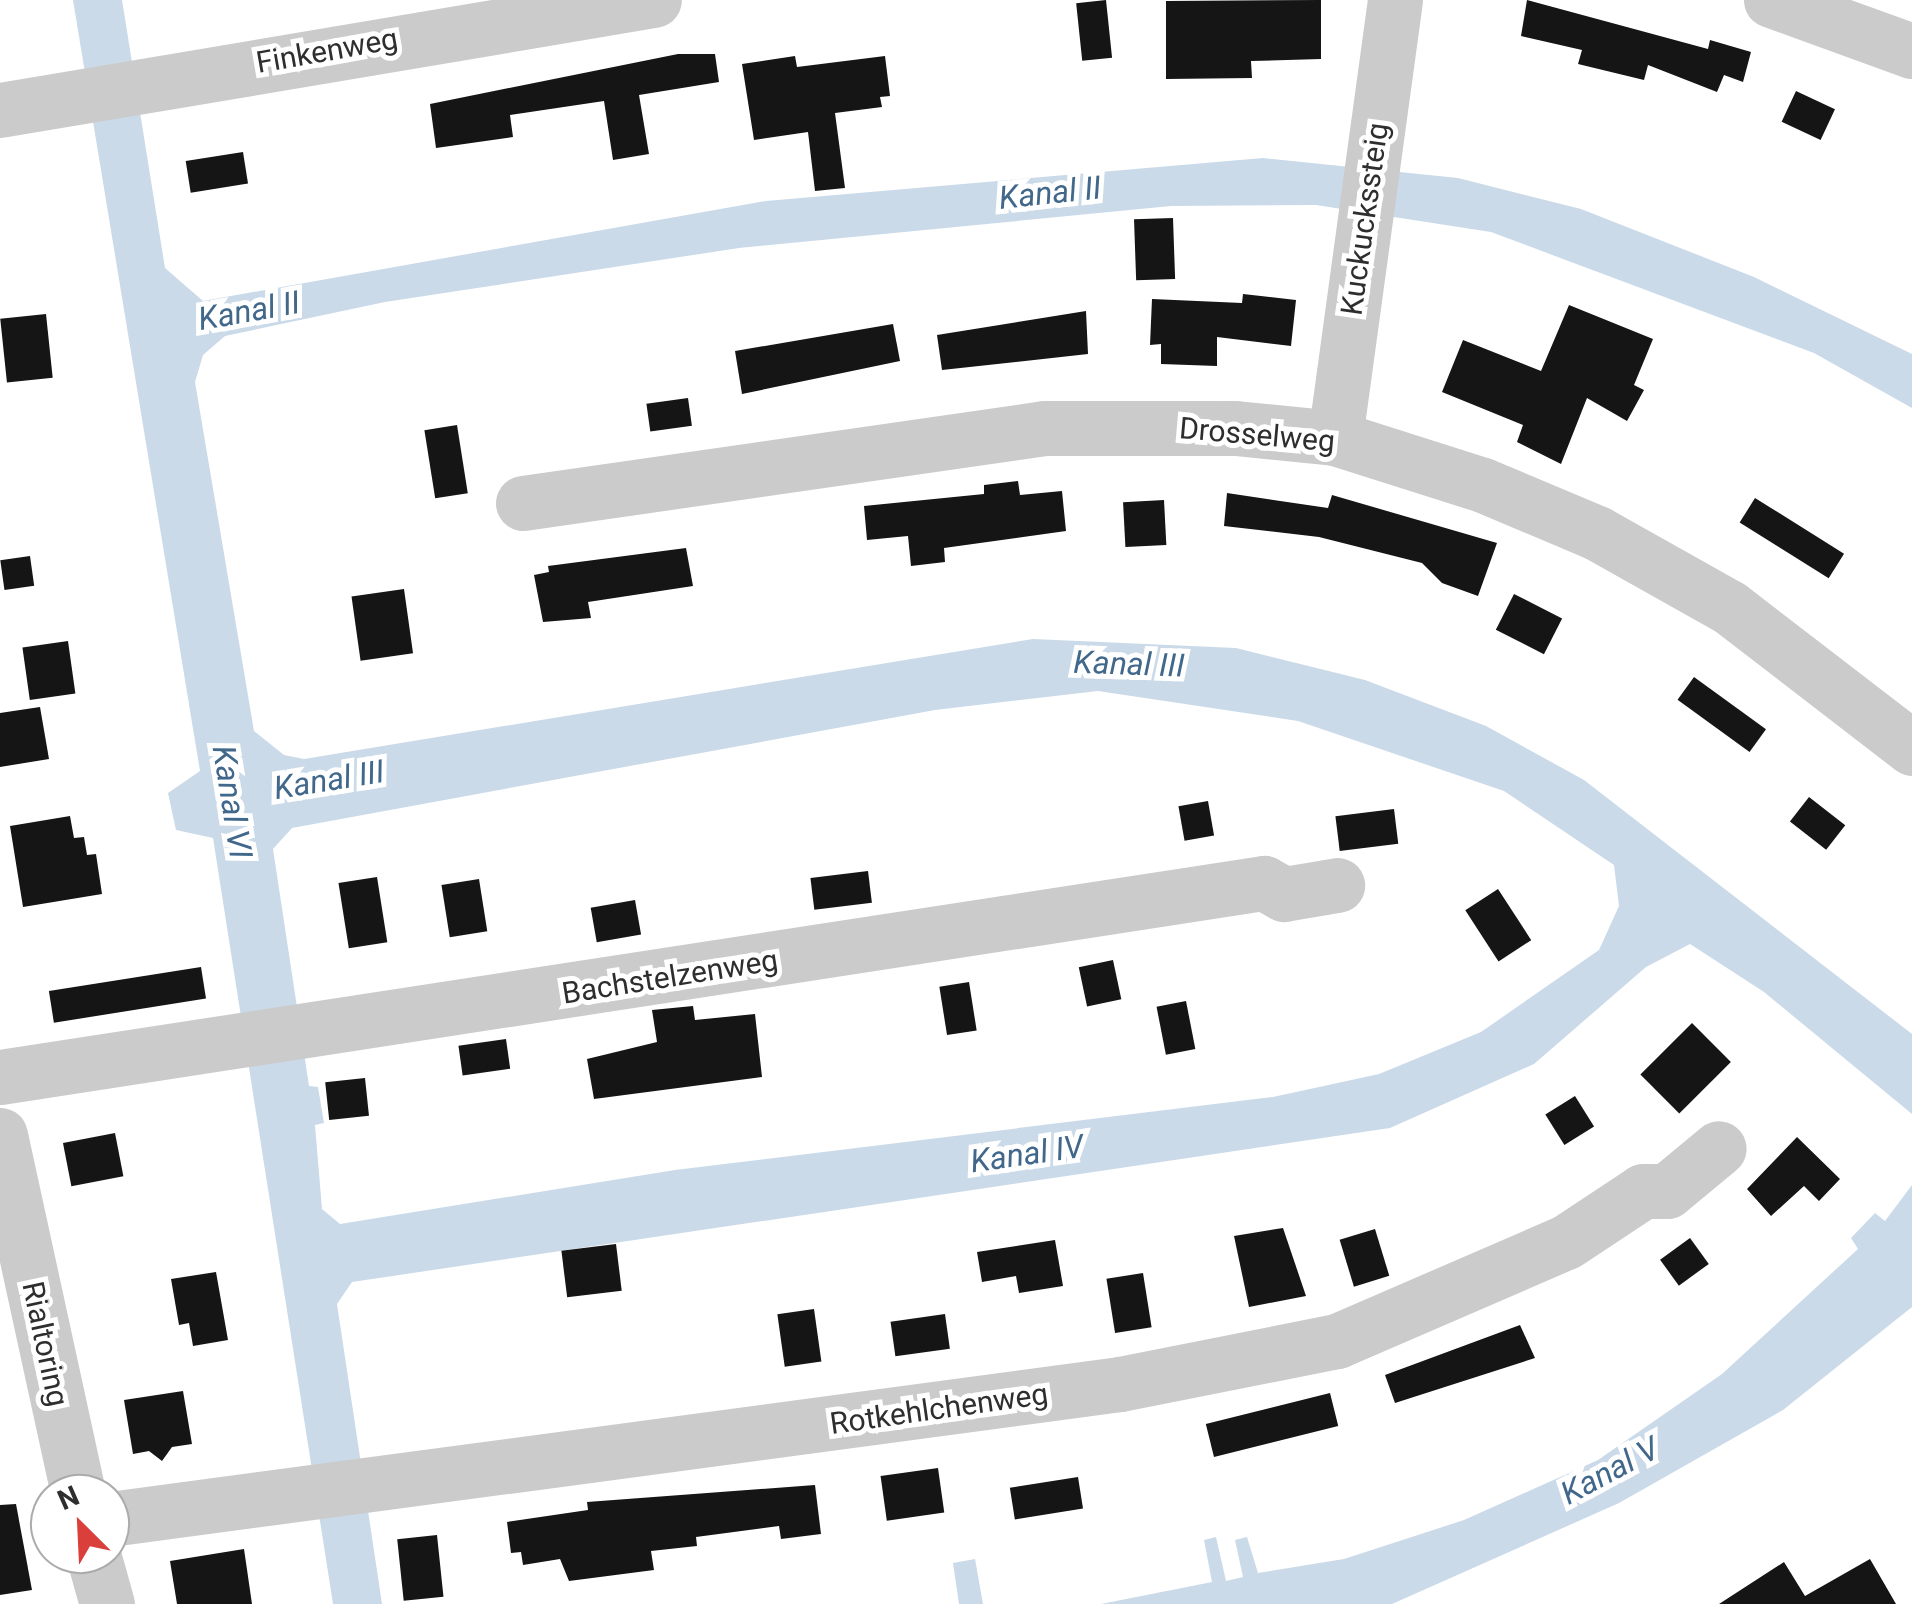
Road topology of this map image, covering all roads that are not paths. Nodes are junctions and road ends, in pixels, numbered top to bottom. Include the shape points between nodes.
1 (654, 0) edge
2 (1395, 0) edge
3 (1771, 0) edge
4 (1912, 50) edge
5 (0, 110) edge
6 (1335, 438) junction
7 (523, 503) dead end
8 (1912, 748) edge
9 (1337, 885) dead end
10 (0, 1077) edge
11 (0, 1136) edge
12 (1719, 1148) dead end
13 (74, 1474) edge
14 (130, 1517) edge
15 (99, 1574) edge
16 (107, 1604) edge

1 - 5 street, Finkenweg
2 - 6 street, Kuckuckssteig
3 - 4 street
6 - 7 street, Drosselweg via 1235,428 1045,428
6 - 8 street, Drosselweg via 1483,485 1596,533 1729,607
9 - 10 street, Bachstelzenweg via 1284,894 1264,883
11 - 13 street, Rialtoring
12 - 14 street, Rotkehlchenweg via 1667,1191 1643,1191 1566,1242 1336,1341 1120,1384
15 - 16 street

